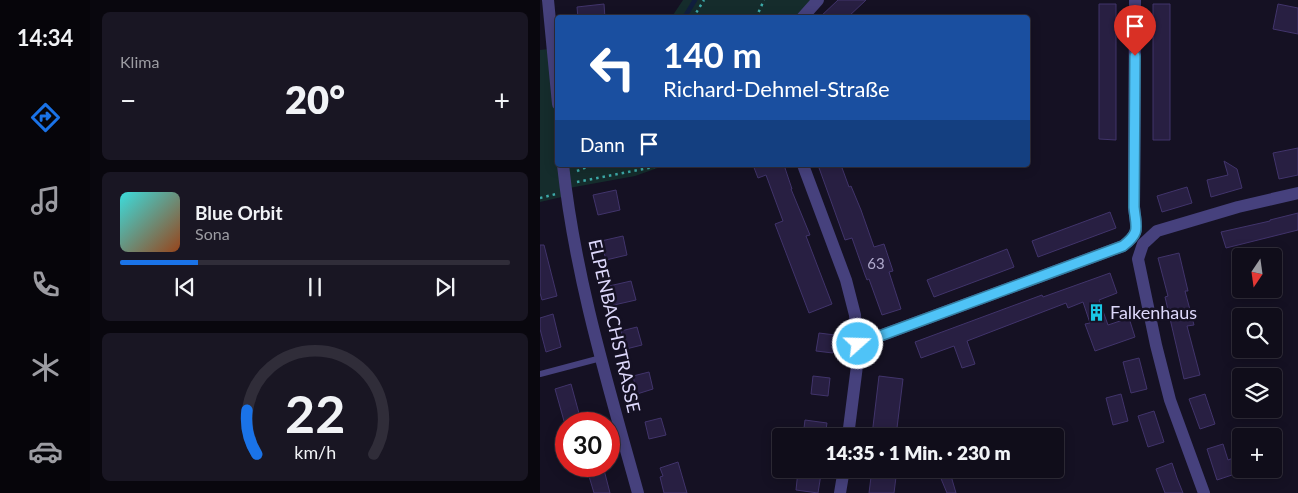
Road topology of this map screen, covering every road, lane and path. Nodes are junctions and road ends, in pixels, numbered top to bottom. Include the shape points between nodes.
1 (548, 0) edge
2 (704, 0) edge
3 (764, 0) edge
4 (818, 0) edge
5 (1135, 0) edge
6 (695, 15) edge
7 (757, 15) edge
8 (805, 15) edge
9 (555, 73) edge
10 (563, 167) edge
11 (654, 167) edge
12 (804, 167) edge
13 (566, 184) junction
14 (1298, 193) edge
15 (1138, 241) junction
16 (858, 344) junction
17 (601, 358) junction
18 (540, 374) edge
19 (849, 428) edge
20 (842, 478) edge
21 (638, 493) edge
22 (840, 493) edge
23 (1204, 493) edge

1 - 9 street
2 - 6 path
3 - 7 path
4 - 8 street
5 - 15 street via 1134,207
10 - 13 street, ELPENBACHSTRASSE
11 - 13 path
12 - 16 street via 846,280
13 - 17 street, ELPENBACHSTRASSE via 580,269
14 - 15 street via 1157,231
15 - 16 street
15 - 23 street via 1138,259 1162,373
16 - 19 street
17 - 18 lane
17 - 21 street, ELPENBACHSTRASSE
20 - 22 street

